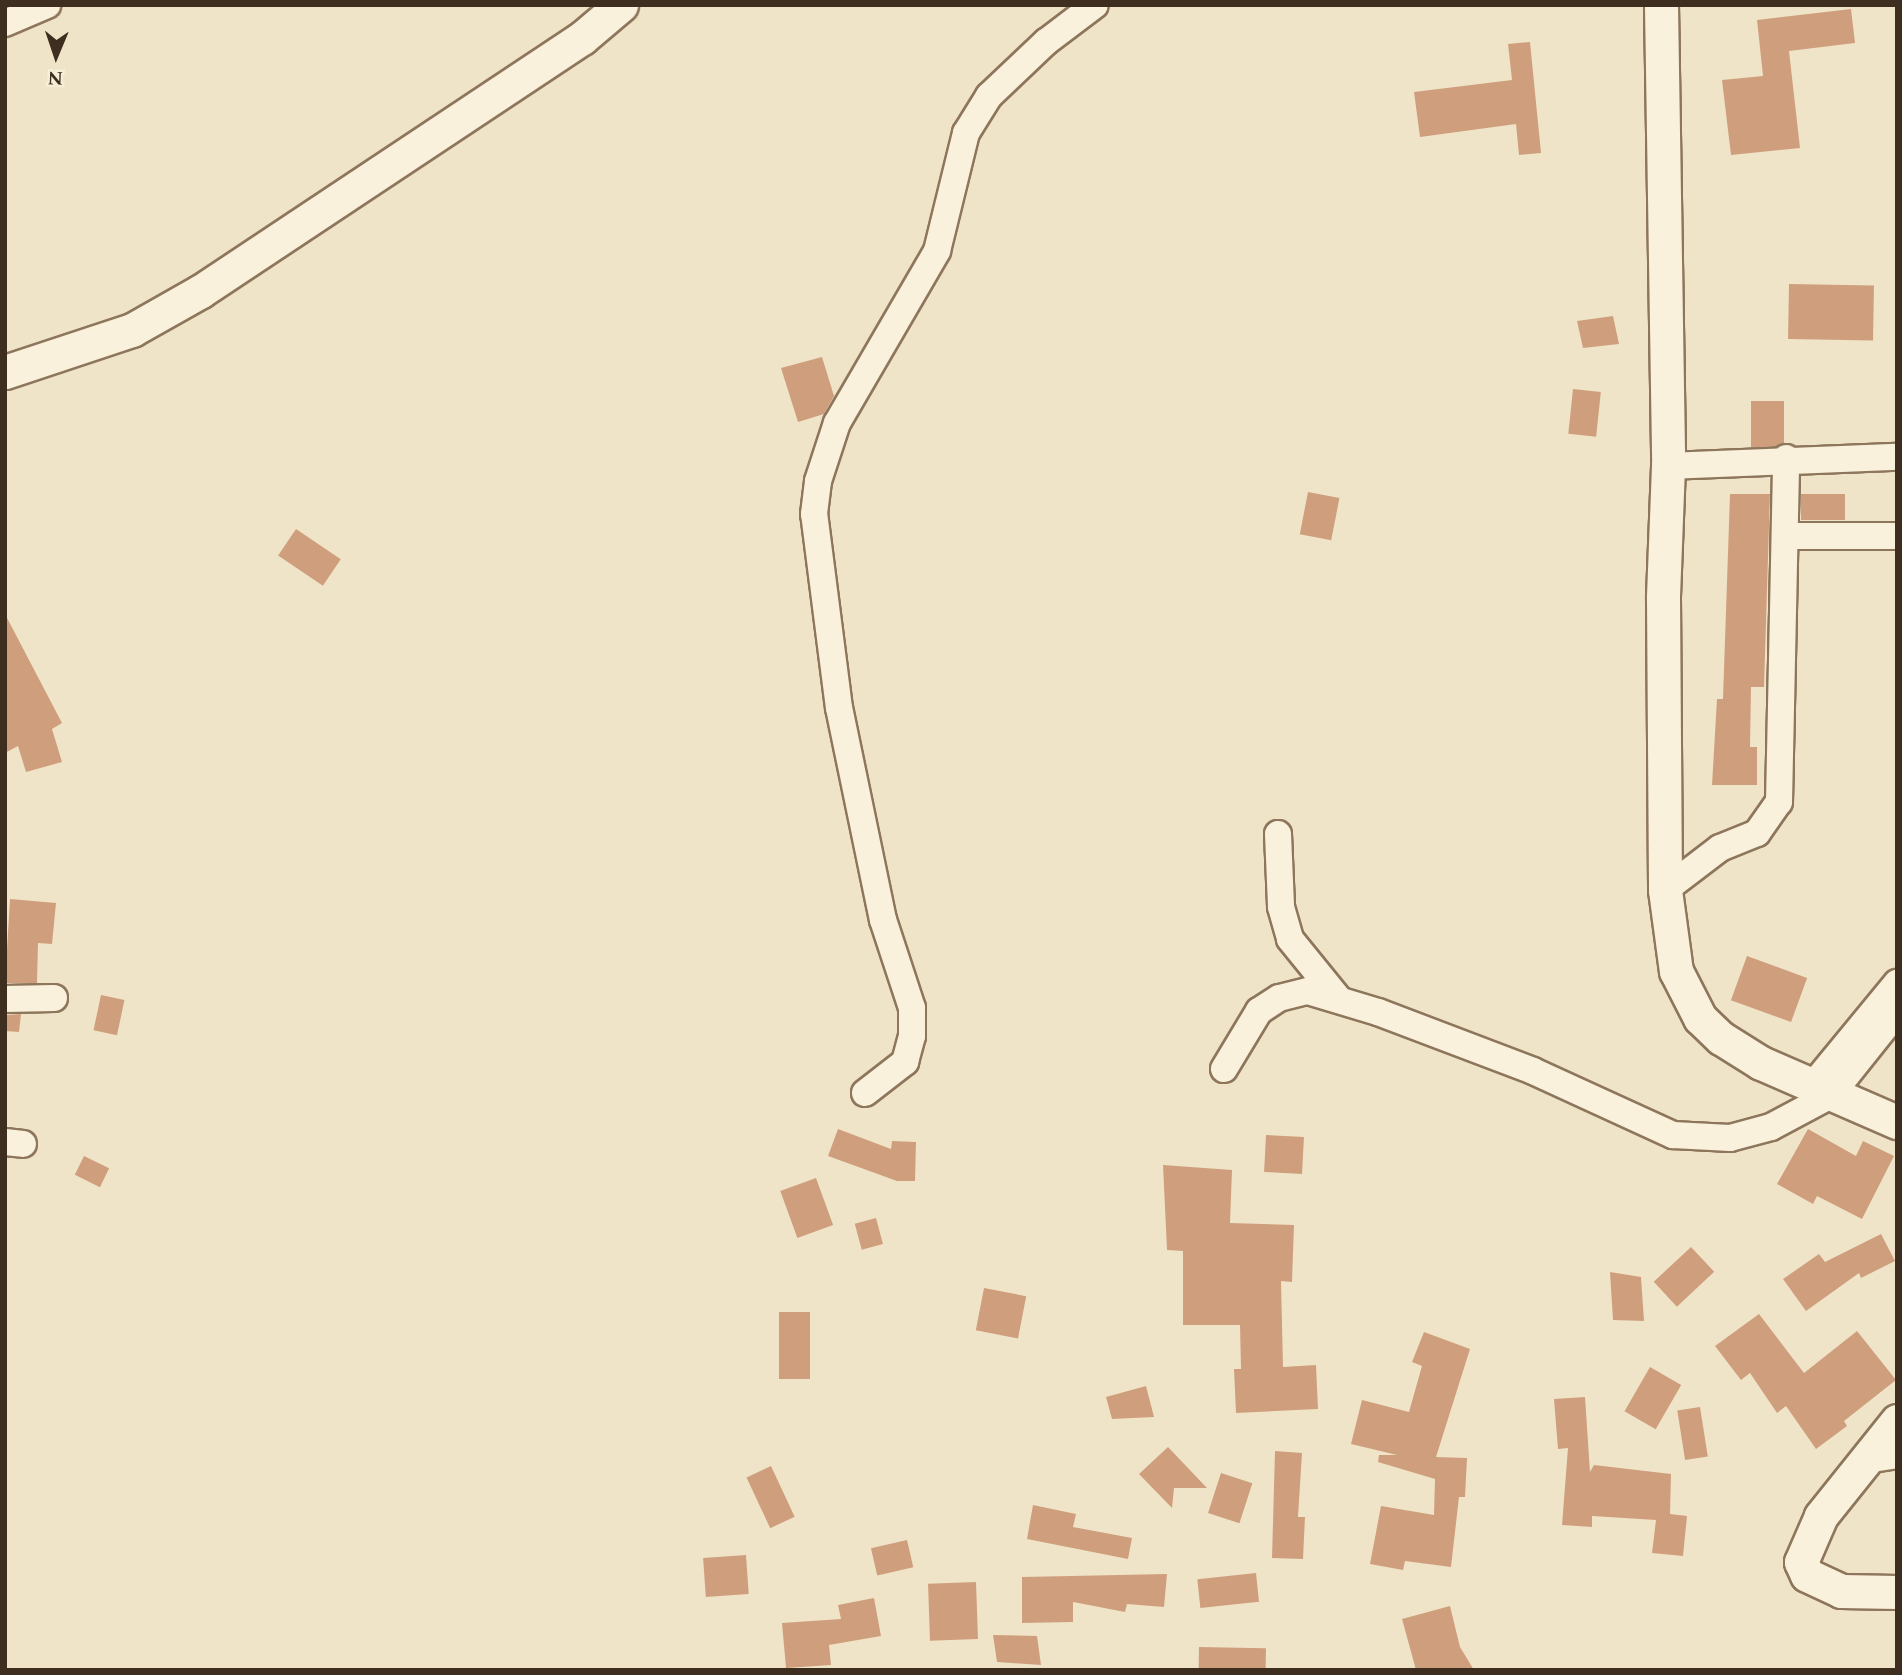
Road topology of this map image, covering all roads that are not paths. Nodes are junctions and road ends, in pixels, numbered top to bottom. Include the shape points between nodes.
1 (47, 5) edge
2 (621, 5) edge
3 (1095, 5) edge
4 (1661, 5) edge
5 (5, 23) edge
6 (5, 372) edge
7 (1897, 457) edge
8 (1786, 458) junction
9 (1668, 466) junction
10 (1785, 536) junction
11 (1897, 536) edge
12 (1278, 834) dead end
13 (1665, 890) junction
14 (1897, 983) edge
15 (54, 998) dead end
16 (1338, 998) junction
17 (5, 999) edge
18 (1897, 1012) edge
19 (1224, 1069) dead end
20 (865, 1093) dead end
21 (1819, 1095) junction
22 (1897, 1122) edge
23 (1897, 1421) edge
24 (1882, 1457) edge
25 (1897, 1592) edge

1 - 5 street
2 - 6 street via 582,38 201,290 132,330
3 - 20 street via 1046,41 989,96 965,133 937,251 837,423 818,481 814,514 839,708 883,920 912,1008 912,1036 905,1062
4 - 9 street
7 - 8 street
8 - 9 street
8 - 10 street
9 - 13 street via 1663,598
10 - 11 street
10 - 13 street via 1779,802 1757,833 1720,848
12 - 16 street via 1281,906 1290,939
13 - 21 street via 1676,971 1700,1018 1739,1051
14 - 21 street
15 - 17 street
16 - 19 street via 1308,991 1279,998 1259,1011
16 - 21 street via 1533,1071 1673,1135 1730,1138 1771,1127
18 - 21 street
21 - 22 street
23 - 24 street
24 - 25 street via 1821,1516 1801,1562 1807,1575 1841,1591

